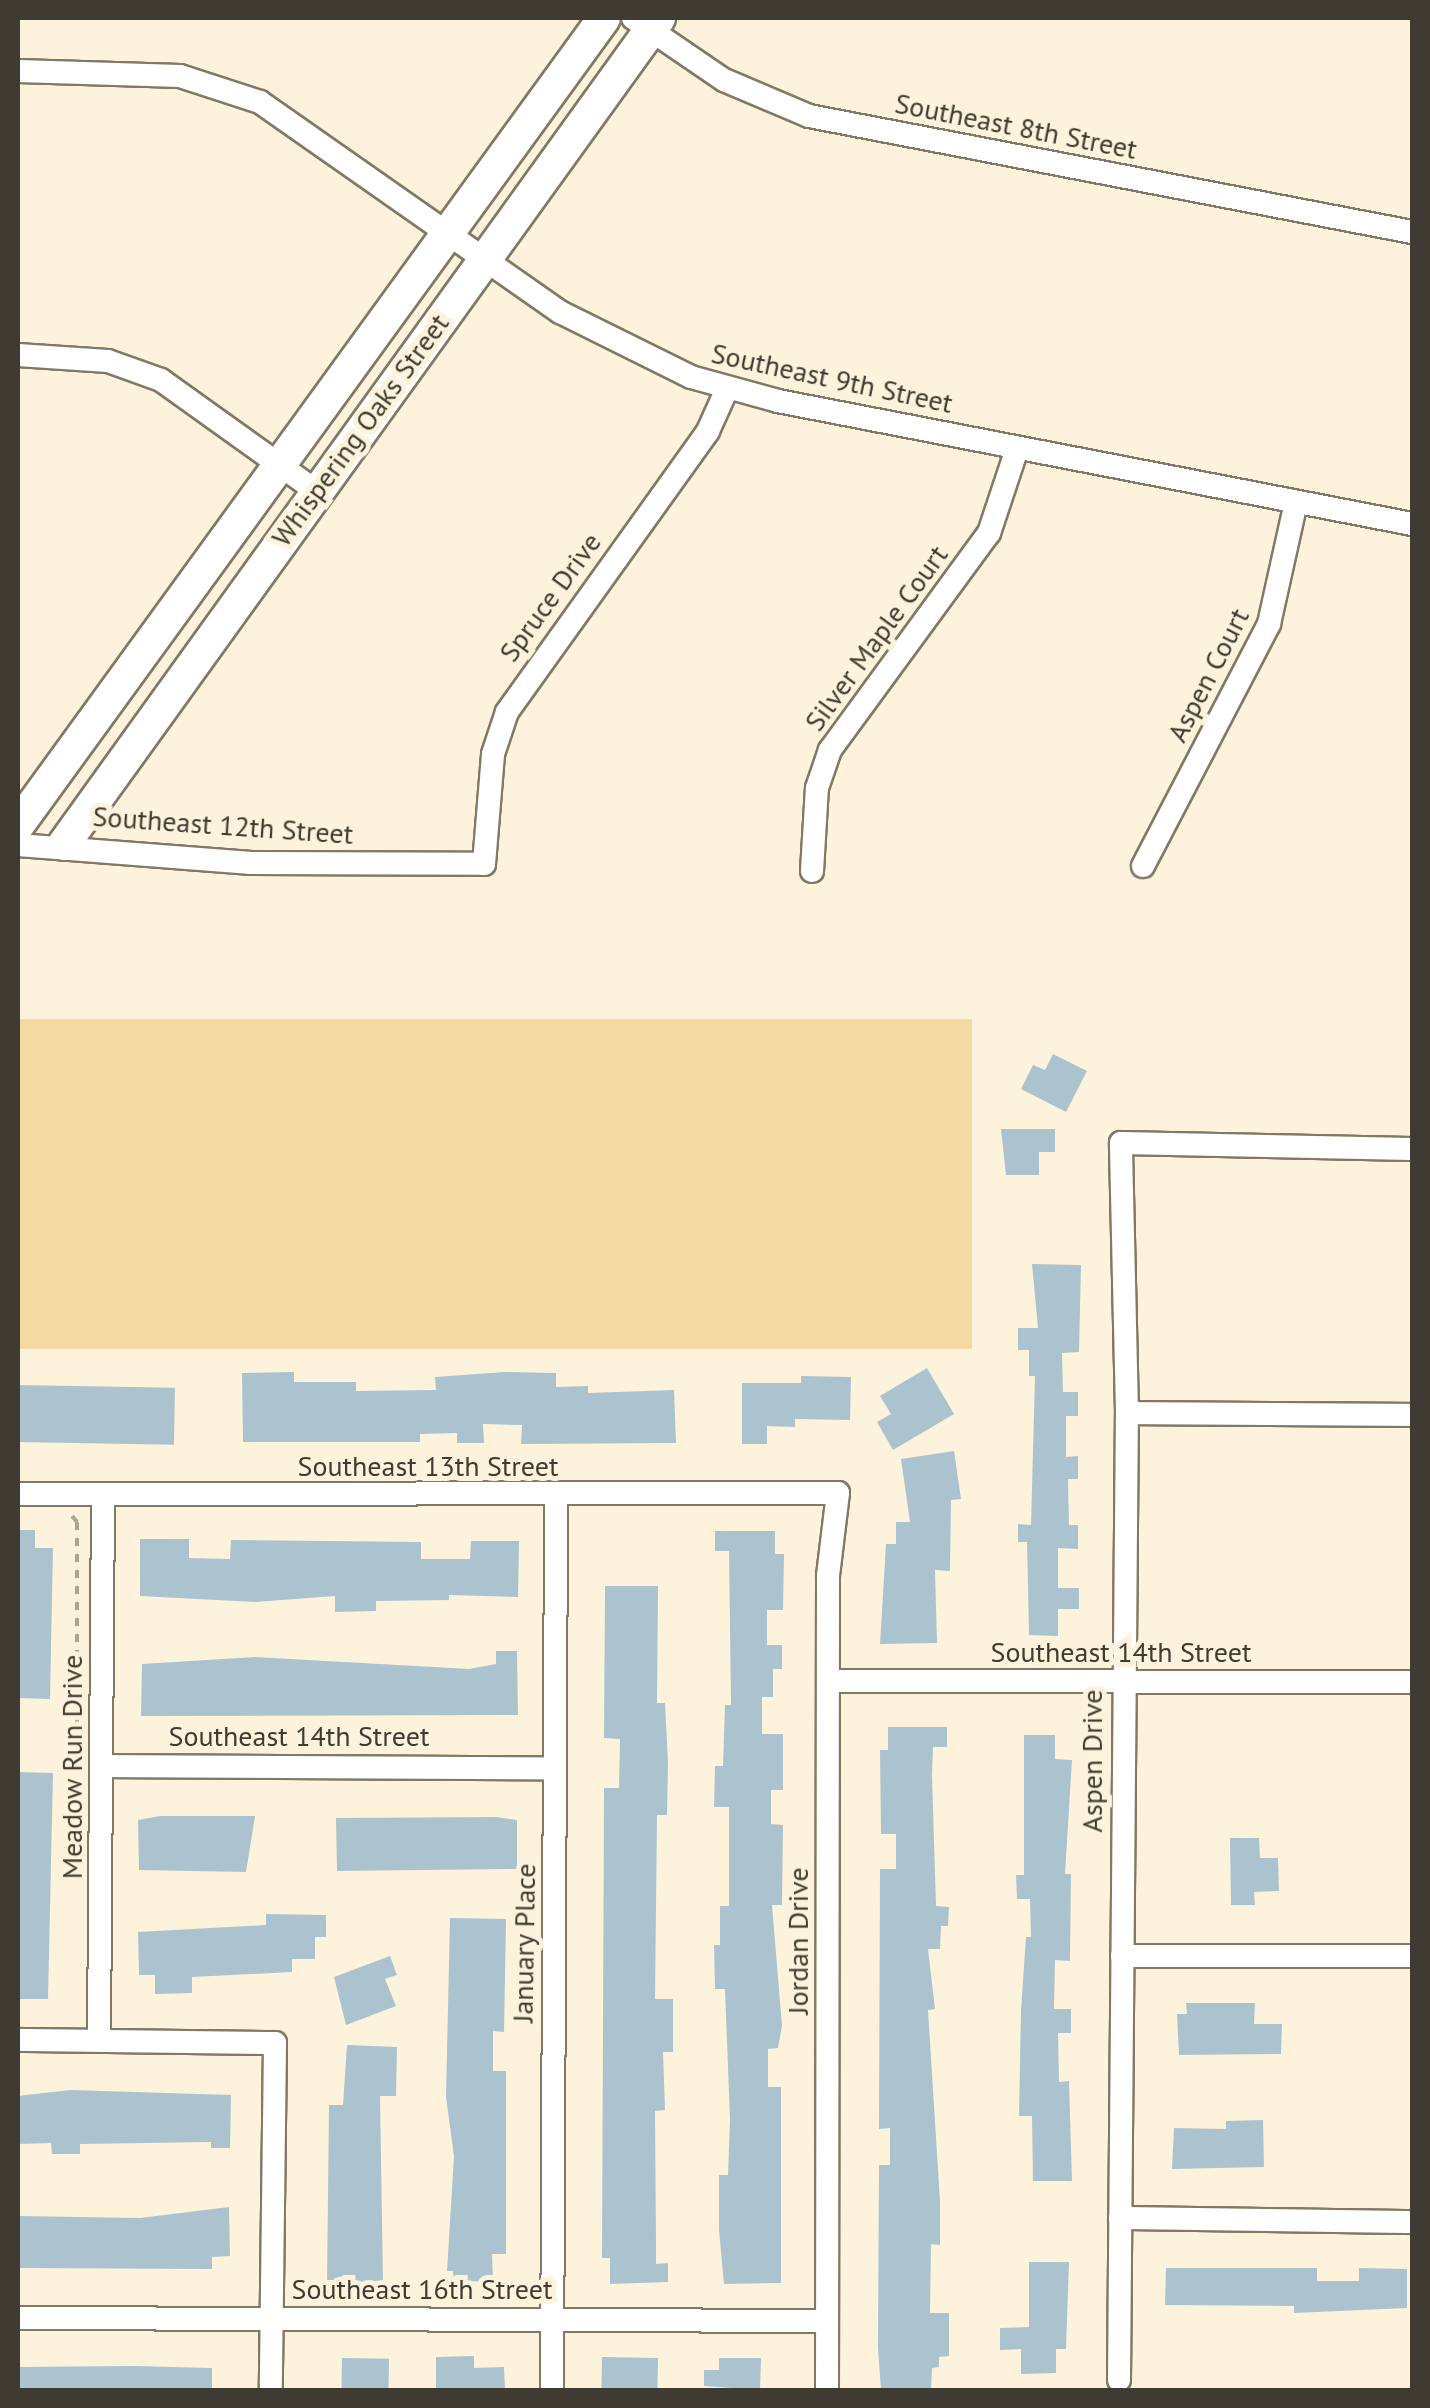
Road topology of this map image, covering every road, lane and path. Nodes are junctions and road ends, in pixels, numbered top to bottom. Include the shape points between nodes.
1 (604, 18) edge
2 (647, 22) edge
3 (18, 71) edge
4 (449, 231) junction
5 (1412, 232) edge
6 (485, 258) junction
7 (18, 355) edge
8 (728, 389) junction
9 (1017, 449) junction
10 (279, 464) junction
11 (316, 490) junction
12 (1296, 502) junction
13 (1412, 524) edge
14 (18, 825) edge
15 (64, 844) junction
16 (18, 845) edge
17 (484, 864) joint
18 (1143, 866) dead end
19 (812, 871) dead end
20 (1412, 1149) edge
21 (1127, 1414) junction
22 (1412, 1415) edge
23 (838, 1493) joint
24 (18, 1494) edge
25 (103, 1495) junction
26 (556, 1497) junction
27 (63, 1514) dead end
28 (829, 1680) junction
29 (1122, 1682) junction
30 (1412, 1682) edge
31 (103, 1766) junction
32 (556, 1768) junction
33 (77, 1785) dead end
34 (1122, 1956) junction
35 (1412, 1956) edge
36 (18, 2040) edge
37 (100, 2040) junction
38 (1120, 2218) junction
39 (1412, 2222) edge
40 (18, 2318) edge
41 (272, 2320) junction
42 (552, 2320) junction
43 (827, 2321) junction
44 (1119, 2380) dead end
45 (271, 2390) edge
46 (552, 2390) edge
47 (827, 2390) edge

1 - 4 street, Whispering Oaks Street
2 - 5 street, Southeast 8th Street via 724,80 822,120
2 - 6 street, Whispering Oaks Street
3 - 4 street, Southeast 9th Street via 180,76 229,88 282,114
4 - 6 street, Southeast 9th Street
4 - 10 street, Whispering Oaks Street
6 - 8 street, Southeast 9th Street via 603,337
6 - 11 street, Whispering Oaks Street
7 - 10 street via 90,358 135,369 182,394
8 - 9 street, Southeast 9th Street
8 - 17 street, Spruce Drive via 708,431 507,712 493,754
9 - 12 street, Southeast 9th Street
9 - 19 street, Silver Maple Court via 989,533 830,750 817,788
10 - 11 street
10 - 14 street, Whispering Oaks Street
11 - 15 street, Whispering Oaks Street
12 - 13 street, Southeast 9th Street
12 - 18 street, Aspen Court via 1269,624
15 - 16 street, Southeast 12th Street
15 - 17 street, Southeast 12th Street via 252,863
20 - 21 street, Aspen Drive via 1121,1143
21 - 22 street
21 - 29 street, Aspen Drive
23 - 26 street, Southeast 13th Street
23 - 28 street, Jordan Drive via 828,1576
24 - 25 street, Southeast 13th Street
25 - 26 street, Southeast 13th Street
25 - 31 street, Meadow Run Drive
26 - 32 street, January Place
27 - 33 path via 78,1522
28 - 29 street, Southeast 14th Street
28 - 43 street, Jordan Drive
29 - 30 street, Southeast 14th Street
29 - 34 street, Aspen Drive
31 - 32 street, Southeast 14th Street
31 - 37 street, Meadow Run Drive
32 - 42 street, January Place
34 - 35 street
34 - 38 street, Aspen Drive
36 - 37 street
37 - 41 street via 275,2043
38 - 39 street
38 - 44 street, Aspen Drive
40 - 41 street, Southeast 16th Street
41 - 42 street, Southeast 16th Street
41 - 45 street
42 - 43 street, Southeast 16th Street
42 - 46 street, January Place
43 - 47 street, Jordan Drive

